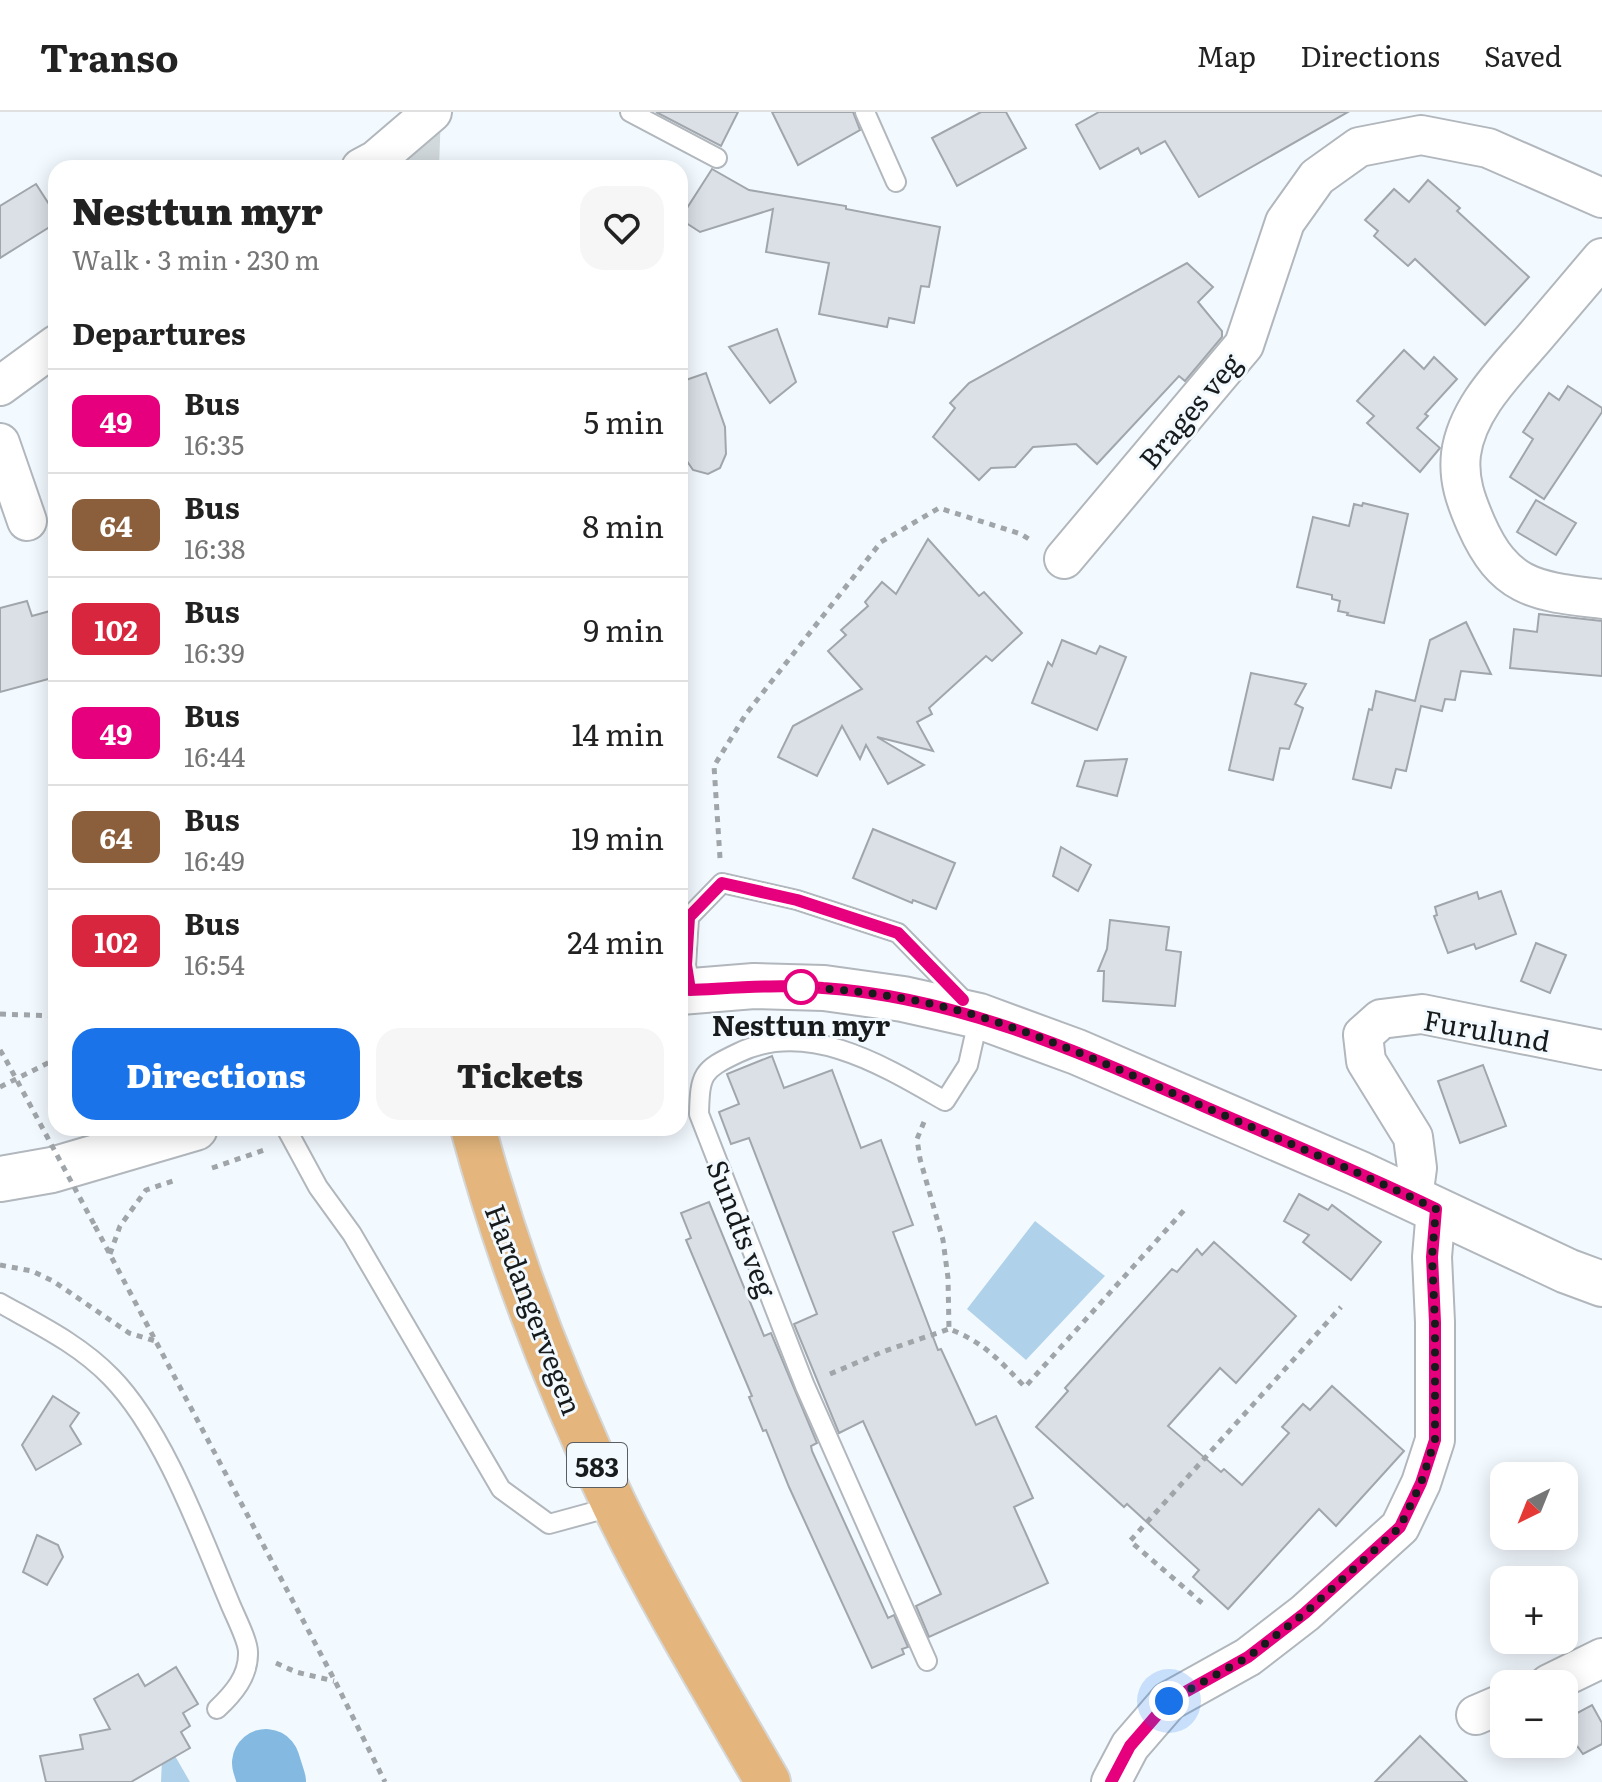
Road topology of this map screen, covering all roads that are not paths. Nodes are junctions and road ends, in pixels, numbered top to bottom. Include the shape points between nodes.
1 (432, 112) edge
2 (630, 112) edge
3 (865, 112) edge
4 (717, 158) dead end
5 (376, 160) edge
6 (896, 182) dead end
7 (1602, 198) edge
8 (1602, 258) edge
9 (48, 351) edge
10 (0, 386) edge
11 (0, 443) edge
12 (27, 521) dead end
13 (1064, 559) road end
14 (1602, 599) edge
15 (688, 911) edge
16 (688, 991) edge
17 (979, 1016) junction
18 (1602, 1050) edge
19 (146, 1136) edge
20 (290, 1136) edge
21 (475, 1136) edge
22 (0, 1179) edge
23 (1425, 1204) junction
24 (1602, 1284) edge
25 (0, 1303) edge
26 (615, 1506) junction
27 (1602, 1658) edge
28 (927, 1661) dead end
29 (1578, 1670) edge
30 (217, 1709) dead end
31 (768, 1782) edge
32 (1111, 1782) edge

1 - 5 street
2 - 4 lane
3 - 6 lane
7 - 13 street, Brages veg via 1488,148 1421,135 1359,147 1317,177 1285,222 1244,345
8 - 14 street via 1491,389 1471,422 1461,454 1462,493 1488,551 1517,580 1543,591
9 - 10 street
11 - 12 street
15 - 17 lane via 722,883 797,900 898,933
16 - 17 street via 824,988
17 - 23 street via 1077,1052
17 - 28 lane, Sundts veg via 968,1065 945,1101 864,1058 811,1041 754,1045 712,1065 700,1083 699,1114 805,1386
18 - 23 street, Furulund via 1422,1014 1381,1019 1363,1035 1366,1061 1413,1137
19 - 22 street via 52,1170
20 - 26 lane via 501,1489 549,1524
21 - 26 main road, Hardangervegen / 583 via 496,1212 552,1367
23 - 24 street
23 - 32 street via 1435,1322 1435,1440 1400,1527 1248,1657 1169,1701 1130,1746
25 - 30 lane via 79,1348 113,1378 155,1436 249,1650 235,1692
26 - 31 main road, Hardangervegen / 583
27 - 29 street

